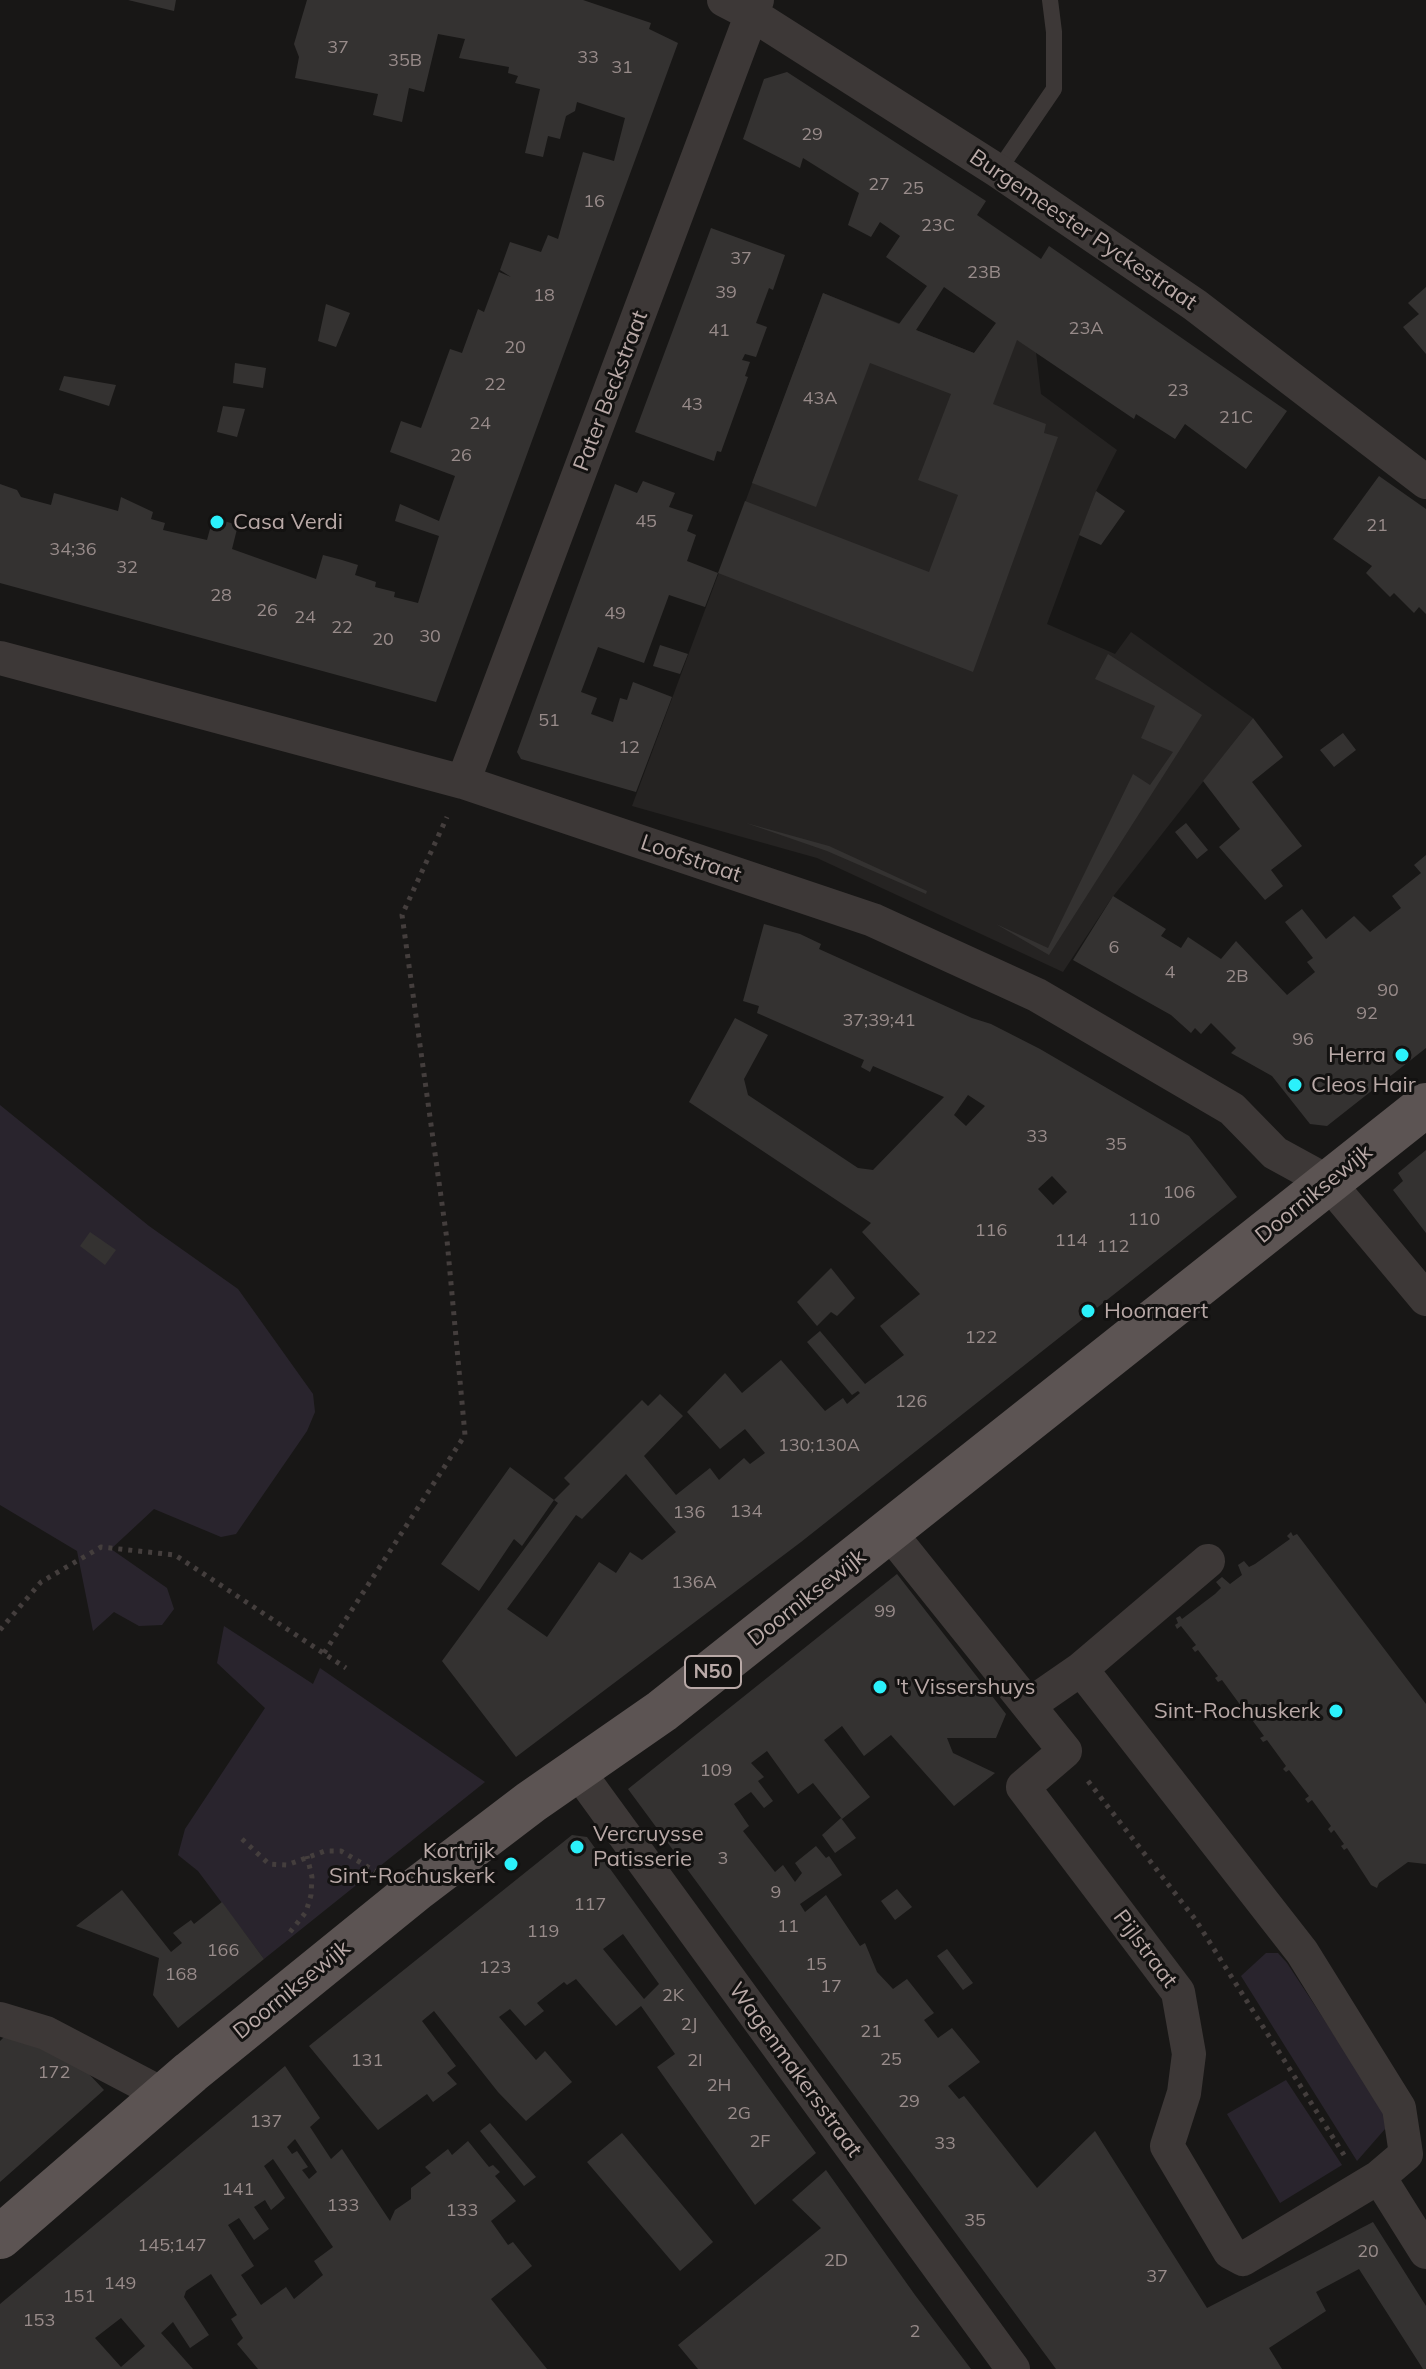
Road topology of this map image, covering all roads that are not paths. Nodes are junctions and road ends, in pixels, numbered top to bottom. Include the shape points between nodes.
1 (1050, 0) edge
2 (745, 5) edge
3 (998, 171) junction
4 (1426, 482) edge
5 (0, 658) edge
6 (463, 782) junction
7 (1426, 1105) edge
8 (1328, 1182) junction
9 (1426, 1299) edge
10 (890, 1533) junction
11 (1208, 1561) dead end
12 (1081, 1669) junction
13 (1029, 1705) junction
14 (577, 1770) junction
15 (0, 2019) edge
16 (164, 2095) junction
17 (1371, 2182) junction
18 (0, 2237) edge
19 (1426, 2252) edge
20 (1013, 2369) edge

1 - 3 lane via 1054,89
2 - 3 street, Burgemeester Pyckestraat
2 - 6 street, Pater Beckstraat
3 - 4 street, Burgemeester Pyckestraat via 1195,305
5 - 6 street, Loofstraat
6 - 8 street, Loofstraat via 873,920 1037,995 1221,1102 1275,1153
7 - 8 main road, Doorniksewijk / N50
8 - 9 street
8 - 10 main road, Doorniksewijk / N50
10 - 13 street
10 - 14 main road, Doorniksewijk / N50 via 624,1741
11 - 12 street
12 - 13 street
12 - 17 street, Pijlstraat via 1302,1952 1399,2108 1406,2154
13 - 17 street, Pijlstraat via 1065,1751 1023,1787 1178,1992 1189,2054 1184,2093 1167,2146 1230,2252 1243,2259
14 - 16 main road, Doorniksewijk / N50 via 401,1902
14 - 20 street, Wagenmakersstraat
15 - 16 street via 46,2033
16 - 18 main road, Doorniksewijk / N50
17 - 19 street

